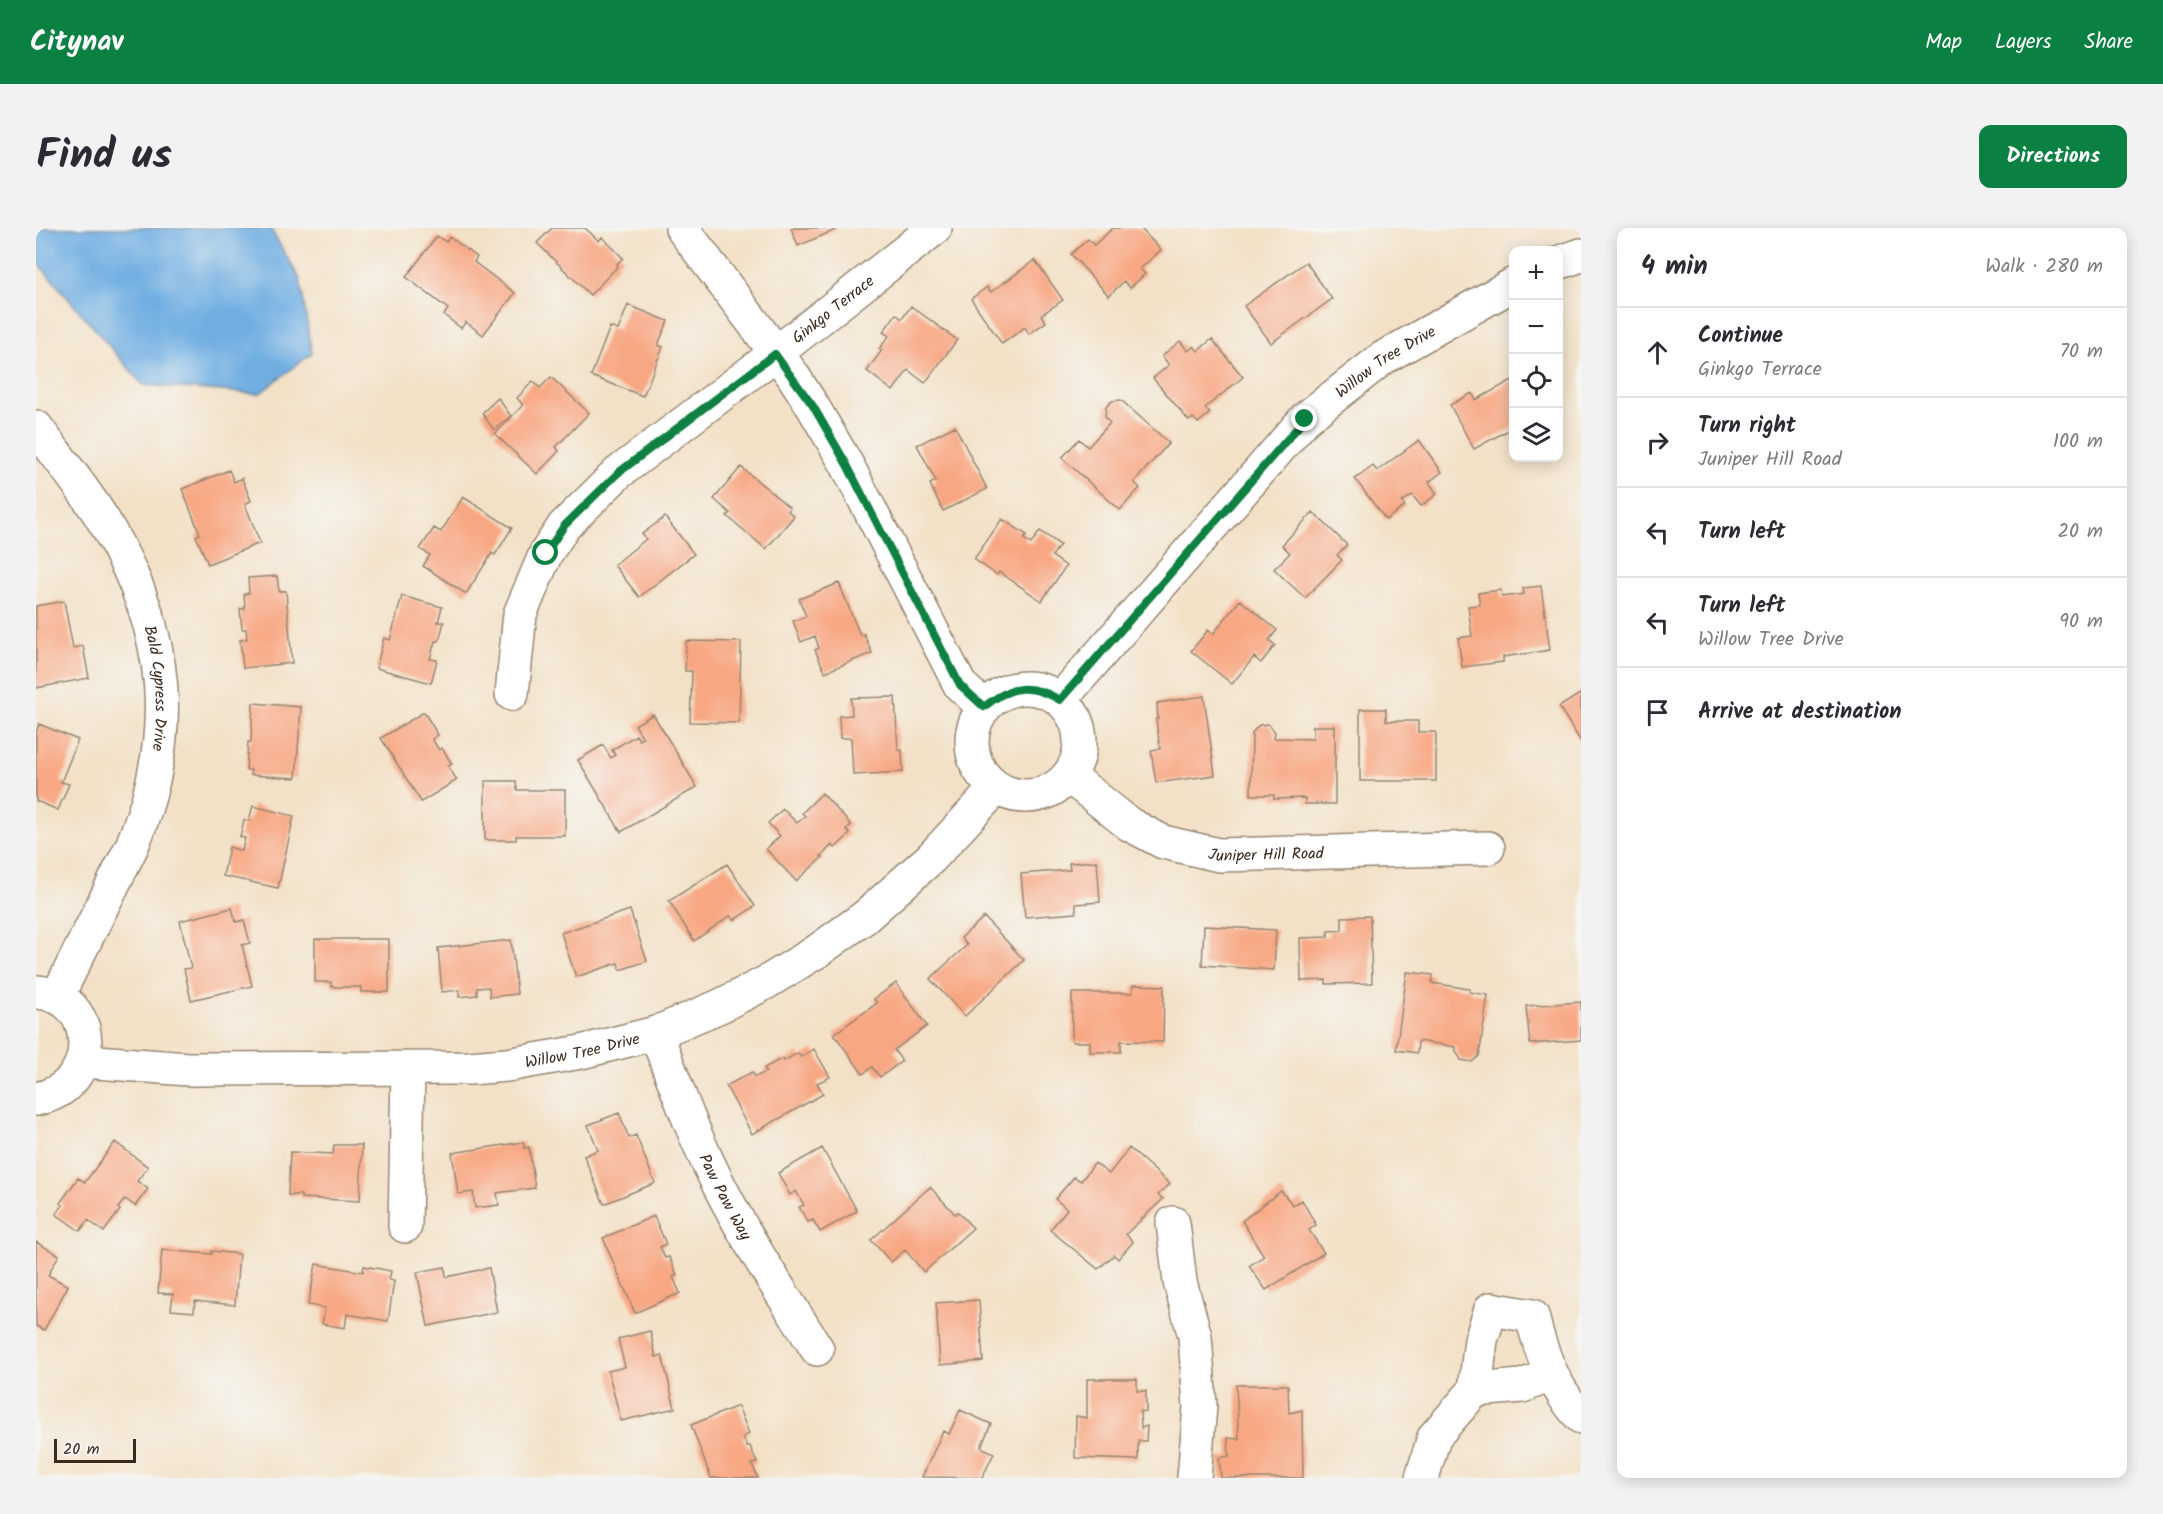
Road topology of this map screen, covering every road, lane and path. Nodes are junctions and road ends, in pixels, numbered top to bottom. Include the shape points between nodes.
1 (682, 228) edge
2 (935, 228) edge
3 (1581, 255) edge
4 (1563, 261) edge
5 (1509, 287) edge
6 (775, 354) junction
7 (36, 427) edge
8 (512, 694) dead end
9 (1060, 700) junction
10 (984, 707) junction
11 (1069, 776) junction
12 (996, 788) junction
13 (1488, 848) dead end
14 (46, 994) edge
15 (656, 1034) junction
16 (83, 1061) junction
17 (408, 1070) junction
18 (36, 1099) edge
19 (1173, 1223) dead end
20 (405, 1226) dead end
21 (817, 1349) dead end
22 (1551, 1375) junction
23 (1475, 1389) junction
24 (1581, 1417) edge
25 (1194, 1478) edge
26 (1422, 1478) edge

1 - 6 street
2 - 6 street, Ginkgo Terrace
3 - 4 street
5 - 9 street, Willow Tree Drive via 1383,358 1305,419
6 - 8 street, Ginkgo Terrace via 618,473 564,526 546,553 520,614
6 - 10 street via 813,406 847,465 960,685
7 - 14 street, Bald Cypress Drive via 101,518 128,565 154,641 163,712 153,786 142,822
9 - 10 street via 1046,691 1012,689
9 - 11 street via 1072,712 1081,744 1078,761
10 - 12 street via 974,723 971,741 974,760
11 - 12 street via 1058,787 1027,797
11 - 13 street, Juniper Hill Road via 1129,824 1163,842 1219,855
12 - 15 street, Willow Tree Drive via 904,884 833,940 767,982
14 - 16 street via 72,1009 82,1024 86,1043
15 - 17 street, Willow Tree Drive via 507,1065
15 - 21 street, Paw Paw Way via 722,1192
16 - 17 street, Willow Tree Drive via 188,1069
16 - 18 street via 66,1087
17 - 20 street
19 - 25 street via 1180,1282 1195,1336 1200,1406
22 - 23 street via 1522,1386
22 - 23 street via 1532,1316 1491,1309 1481,1340
22 - 24 street
23 - 26 street via 1434,1437

